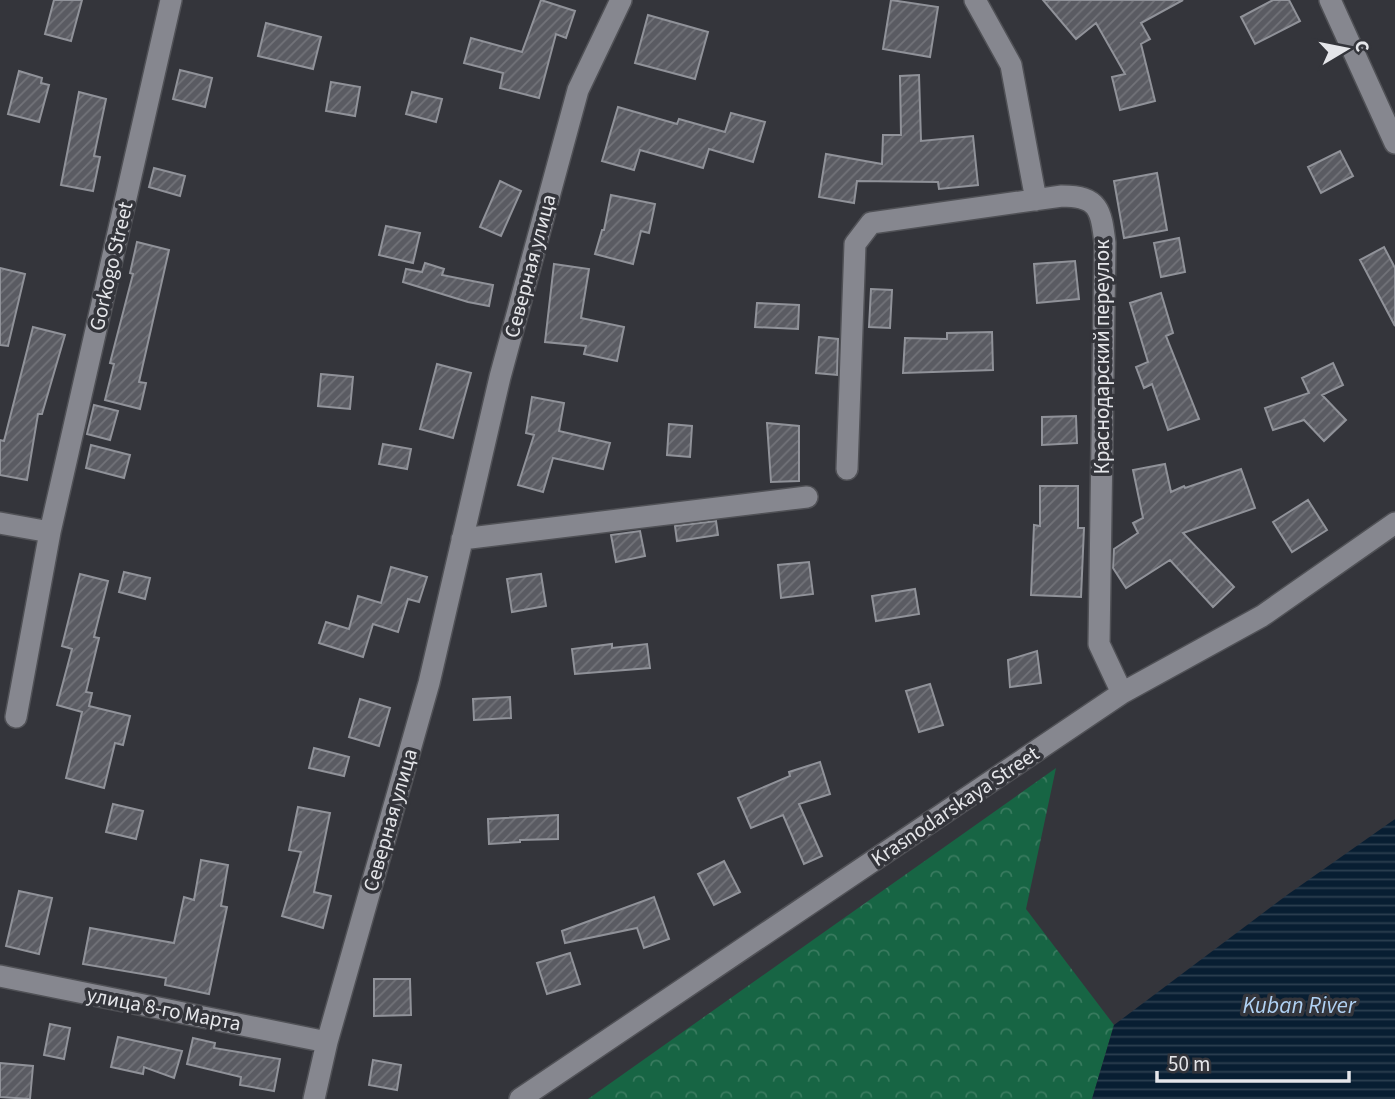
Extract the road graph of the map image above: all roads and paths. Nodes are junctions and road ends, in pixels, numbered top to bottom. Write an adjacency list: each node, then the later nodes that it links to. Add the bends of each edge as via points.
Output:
1 (171, 0): 11 (street, Gorkogo Street)
2 (621, 0): 12 (street, Северная улица, via 578,90 500,377)
3 (975, 0): 6 (street, via 1011,65)
4 (1330, 0): 5 (street)
5 (1395, 143)
6 (1036, 200): 7 (street, Краснодарский переулок, via 872,223 855,243); 13 (street, Краснодарский переулок, via 1081,196 1094,202 1102,218 1099,644)
7 (848, 469)
8 (807, 497): 12 (street)
9 (0, 523): 11 (street)
10 (1395, 523): 13 (street, Krasnodarskaya Street, via 1262,616)
11 (50, 532): 14 (street, Gorkogo Street)
12 (462, 539): 16 (street, Северная улица, via 429,683)
13 (1122, 693): 18 (street, Krasnodarskaya Street)
14 (16, 717)
15 (0, 976): 16 (street, улица 8-го Марта)
16 (327, 1042): 17 (street, Северная улица)
17 (314, 1099)
18 (520, 1099)

